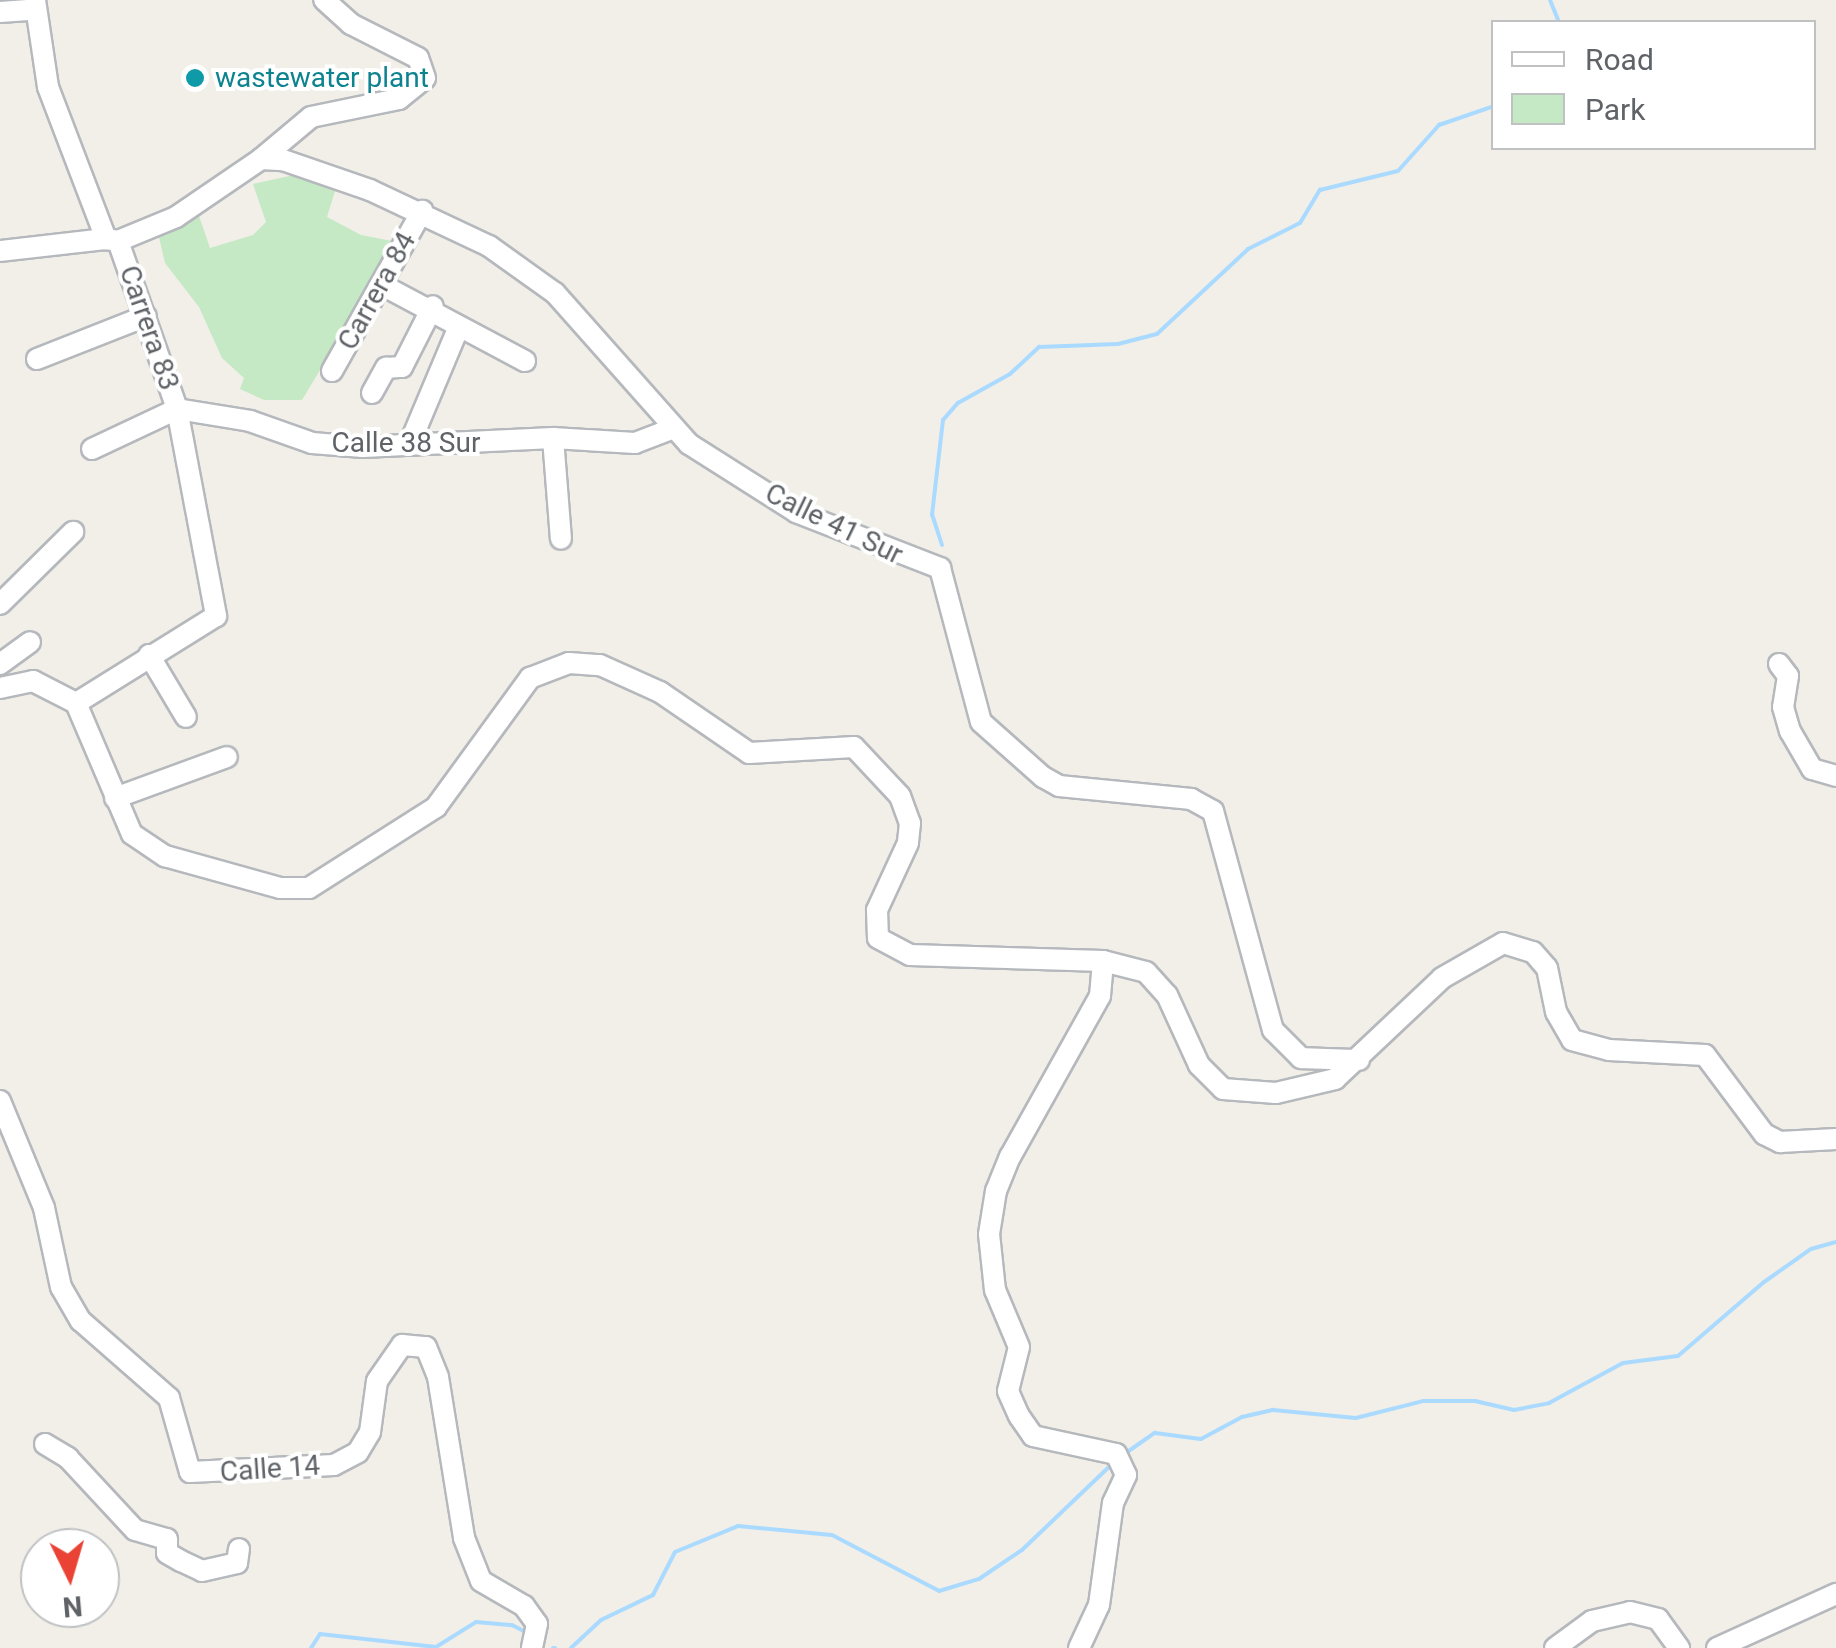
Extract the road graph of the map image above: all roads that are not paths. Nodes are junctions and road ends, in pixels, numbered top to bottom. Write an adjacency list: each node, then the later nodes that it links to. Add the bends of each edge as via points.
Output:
1 (324, 0): 4 (street, via 351,24 418,58 422,84 384,104 311,117)
2 (33, 5): 3 (street); 6 (street, Carrera 83, via 48,87)
3 (0, 12)
4 (261, 159): 5 (street, Calle 41 Sur, via 318,170); 6 (street, via 176,217)
5 (422, 211): 8 (street, Carrera 84); 17 (street, Calle 41 Sur, via 489,246 555,294)
6 (112, 240): 7 (street); 10 (street, Carrera 83)
7 (0, 251)
8 (382, 285): 9 (street); 14 (street, Carrera 84)
9 (433, 306): 11 (street); 15 (street, via 402,367 386,368)
10 (146, 316): 12 (street); 16 (street, Carrera 83)
11 (458, 329): 13 (street); 19 (street)
12 (37, 359)
13 (526, 361)
14 (332, 371)
15 (372, 393)
16 (177, 408): 19 (street, Calle 38 Sur, via 202,409 312,443); 20 (street); 25 (street, Carrera 83, via 216,616)
17 (671, 429): 18 (street, Calle 38 Sur, via 635,444); 35 (street, Calle 41 Sur, via 796,512 940,568 981,722 1042,778 1059,786 1192,799 1212,811 1274,1030 1301,1058)
18 (553, 438): 19 (street, Calle 38 Sur); 22 (street)
19 (410, 443)
20 (92, 449)
21 (73, 532): 23 (street)
22 (561, 539)
23 (0, 604)
24 (30, 642): 26 (street)
25 (149, 655): 29 (street); 30 (street)
26 (0, 664)
27 (1780, 664): 32 (street, via 1788,676 1783,708 1790,731 1812,769)
28 (0, 688): 29 (street, via 32,681)
29 (76, 703): 33 (street)
30 (186, 716)
31 (227, 756): 33 (street)
32 (1836, 776)
33 (115, 798): 34 (street, via 132,834 186,864 280,888 320,884 436,807 530,678 582,662 619,670 660,692 749,753 770,757 837,744 866,756 905,804 910,823 908,843 878,910 875,933 885,944 936,958)
34 (1103, 961): 35 (street, via 1146,972 1167,996 1199,1065 1223,1089 1254,1095 1296,1090 1335,1079); 42 (street, via 1100,996 1010,1158 989,1234 995,1290 1019,1347 1011,1402 1033,1436 1108,1450 1126,1475 1113,1503 1099,1605)
35 (1359, 1060): 37 (street, via 1442,978 1503,943 1533,952 1547,968 1556,1012 1572,1040 1609,1050 1705,1054 1764,1134 1796,1143)
36 (0, 1100): 41 (street, Calle 14, via 44,1208 60,1287 81,1320 169,1398 190,1472 334,1465 358,1452 370,1432 377,1382 402,1345 426,1347 438,1377 464,1538 480,1581 524,1606 537,1624)
37 (1836, 1139)
38 (45, 1444): 39 (street, via 68,1458 135,1530 167,1539 167,1553 181,1561 202,1572 237,1564)
39 (240, 1549)
40 (1836, 1594): 45 (street)
41 (532, 1648)
42 (1079, 1648)
43 (1555, 1648): 44 (street, via 1592,1621 1630,1612 1658,1619)
44 (1679, 1648)
45 (1716, 1648)

